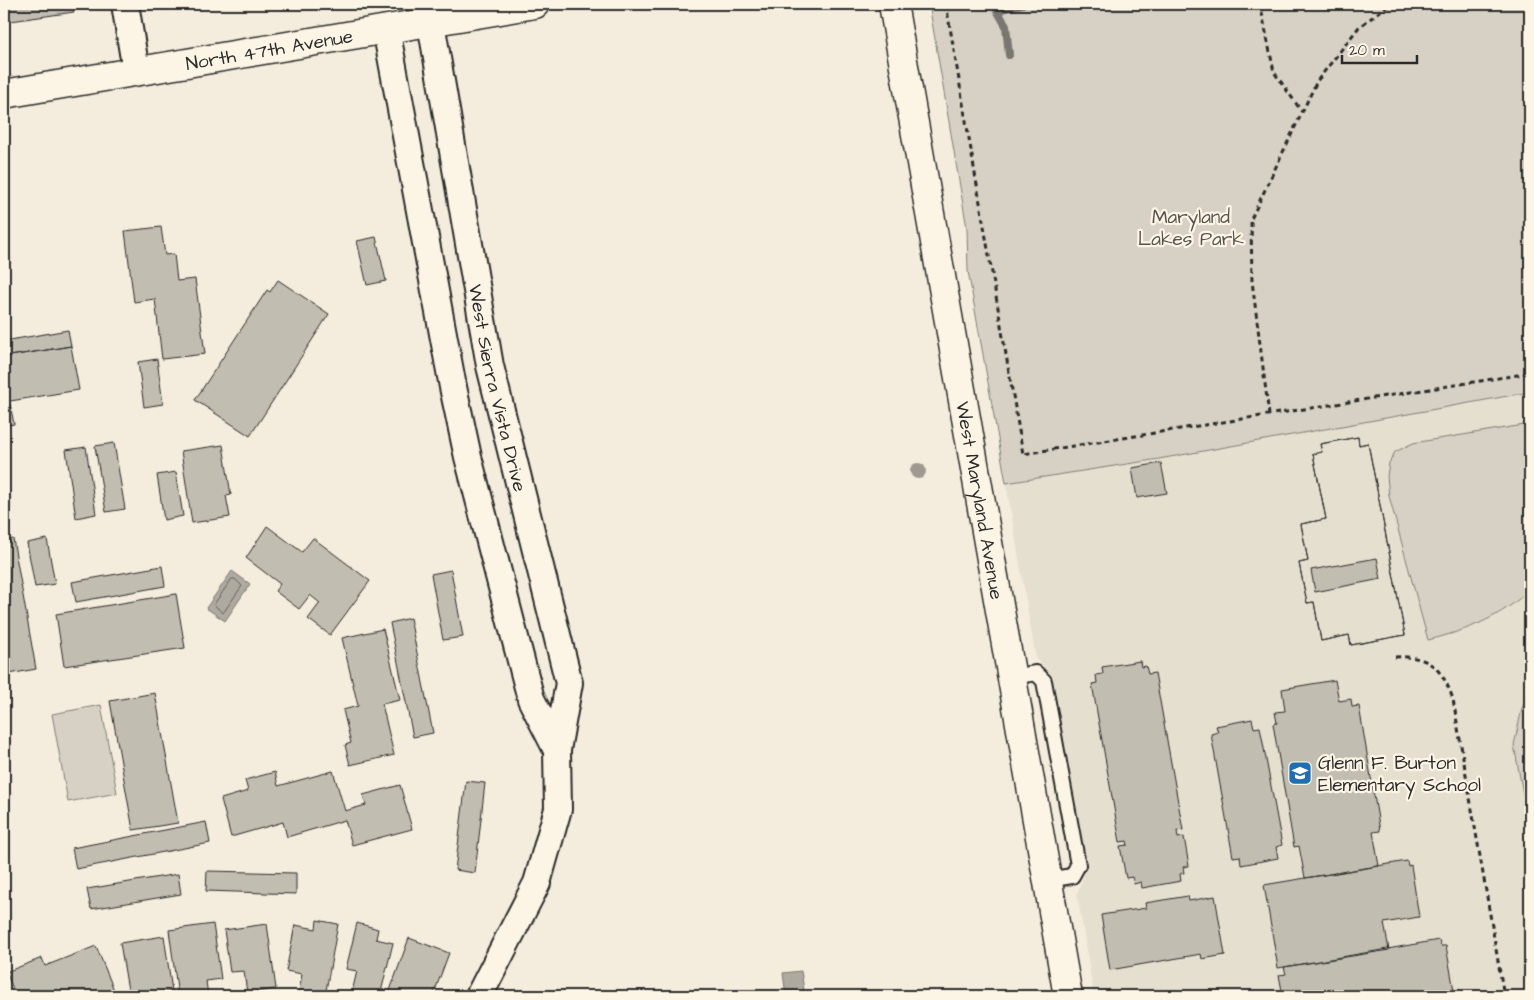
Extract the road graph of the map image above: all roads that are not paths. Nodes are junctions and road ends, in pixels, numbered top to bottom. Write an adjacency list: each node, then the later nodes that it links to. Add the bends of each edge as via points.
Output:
1 (125, 4): 6 (street)
2 (535, 4): 4 (street, North 47th Avenue)
3 (894, 4): 10 (street, West Maryland Avenue)
4 (431, 23): 5 (street, North 47th Avenue); 8 (street, West Sierra Vista Drive, via 490,366 569,683)
5 (386, 30): 6 (street, North 47th Avenue); 8 (street, West Sierra Vista Drive, via 470,466 531,699)
6 (136, 71): 7 (street, North 47th Avenue)
7 (4, 94)
8 (557, 750): 9 (street, West Sierra Vista Drive, via 558,809 537,883)
9 (479, 996)
10 (1068, 996)

